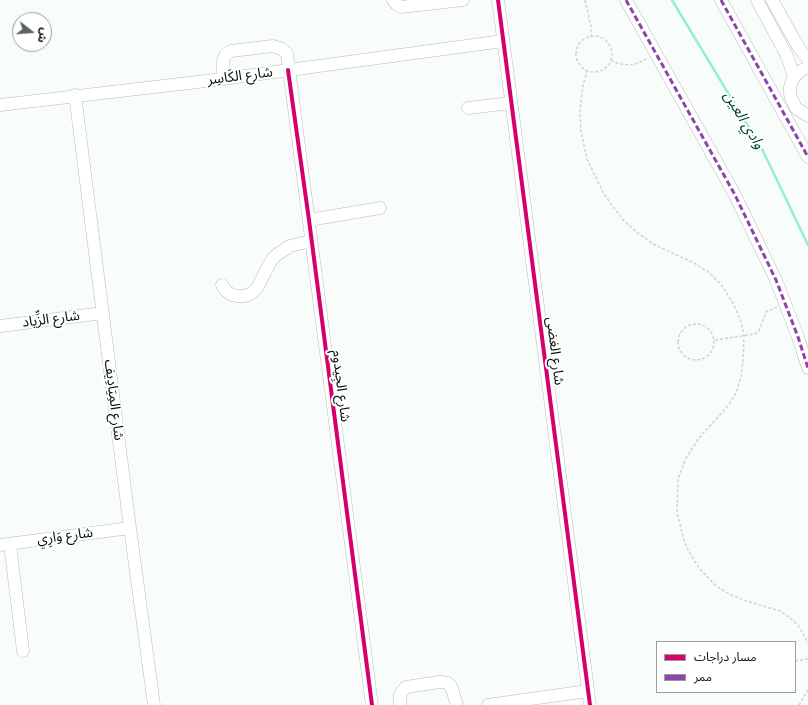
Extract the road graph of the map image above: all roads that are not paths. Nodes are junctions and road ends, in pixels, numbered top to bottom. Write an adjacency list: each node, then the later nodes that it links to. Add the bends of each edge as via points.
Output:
1 (393, 0): 8 (street, via 401,7)
2 (463, 0): 8 (street)
3 (498, 0): 9 (street, شارع الغضى)
4 (626, 0): 27 (street, via 735,195 776,280)
5 (721, 0): 20 (street)
6 (757, 0): 13 (street, via 787,56)
7 (772, 0): 10 (street)
8 (443, 1)
9 (503, 40): 12 (street, شارع الكَاسِر); 16 (street, شارع الغضى)
10 (808, 59)
11 (808, 67): 13 (street)
12 (288, 70): 14 (street, شارع الكَاسِر); 14 (street, شارع الجِيدوم, via 287,54 279,47 234,50 226,54 223,60); 22 (street, شارع الجِيدوم)
13 (794, 77): 19 (street, via 790,87 791,98 796,108)
14 (223, 79): 15 (street, شارع الكَاسِر)
15 (75, 95): 17 (street, شارع الكَاسِر); 25 (street, شارع المِيَادِيف)
16 (511, 103): 18 (street); 31 (street, شارع الغضى)
17 (0, 104)
18 (468, 108)
19 (808, 116)
20 (808, 157)
21 (380, 208): 22 (street)
22 (309, 220): 23 (street, شارع الجِيدوم)
23 (312, 241): 24 (street, via 290,246 279,253 252,293 245,296 232,295); 33 (street, شارع الجِيدوم)
24 (222, 285)
25 (103, 313): 26 (street, شارع الزِّياد); 28 (street, شارع المِيَادِيف)
26 (0, 326)
27 (808, 368)
28 (130, 528): 29 (street, شارع وَارِي); 32 (street, شارع المِيَادِيف)
29 (5, 544): 30 (street)
30 (23, 651)
31 (588, 691): 36 (street); 37 (street, شارع الغضى)
32 (154, 705)
33 (372, 705)
34 (400, 705): 35 (street, via 400,694 406,687 444,682 451,686)
35 (457, 705)
36 (488, 705)
37 (590, 705)

